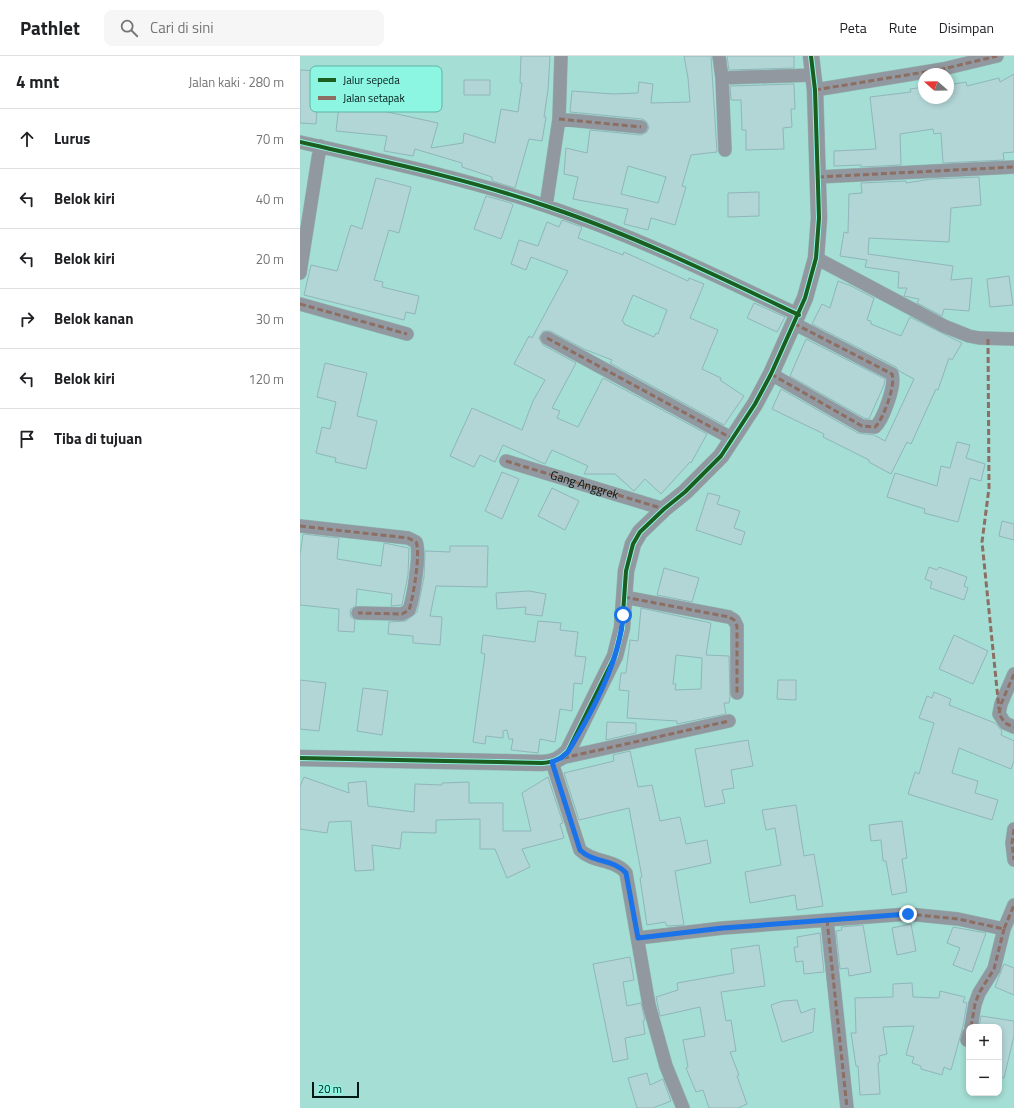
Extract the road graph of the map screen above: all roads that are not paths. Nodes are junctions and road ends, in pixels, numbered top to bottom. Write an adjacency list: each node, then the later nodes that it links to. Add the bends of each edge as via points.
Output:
1 (561, 56): 7 (street)
2 (719, 56): 5 (street)
3 (811, 56): 6 (street)
4 (997, 56): 6 (street, via 943,69)
5 (722, 78): 6 (street); 11 (street)
6 (814, 82): 13 (street)
7 (559, 119): 8 (street); 14 (street)
8 (641, 127)
9 (300, 142): 10 (street)
10 (320, 146): 14 (street, via 422,170); 16 (street)
11 (725, 150)
12 (1014, 166): 13 (street)
13 (818, 177): 15 (street, via 819,218)
14 (546, 206): 18 (street, via 652,246)
15 (816, 258): 18 (street); 21 (street, via 944,326 979,338)
16 (300, 273)
17 (300, 304): 19 (street)
18 (797, 319): 22 (street); 22 (street, via 892,374 894,385 881,419 874,427 862,426)
19 (407, 334)
20 (547, 338): 23 (street)
21 (1014, 339)
22 (771, 374): 23 (street)
23 (733, 439): 25 (street, via 721,456)
24 (506, 461): 25 (street, Gang Anggrek)
25 (664, 509): 27 (street, via 640,532 633,544 626,571)
26 (300, 526): 28 (street, via 408,538 416,542 417,568 409,610 402,614)
27 (624, 597): 30 (street, via 734,620 737,626); 34 (street, via 622,628 616,656 576,739 568,752)
28 (358, 613)
29 (1014, 674): 32 (street, via 999,714 1005,723)
30 (737, 693)
31 (729, 721): 34 (street)
32 (1014, 727)
33 (300, 758): 34 (street)
34 (557, 760): 40 (street, via 580,850 592,859 616,865 626,873)
35 (1014, 829): 36 (street)
36 (1014, 860)
37 (1014, 905): 39 (street)
38 (827, 920): 39 (street, via 908,914 958,919); 40 (street); 43 (street)
39 (1004, 929): 41 (street, via 994,969 979,993)
40 (638, 938): 42 (street, via 657,1039)
41 (972, 1024)
42 (683, 1108)
43 (847, 1108)

